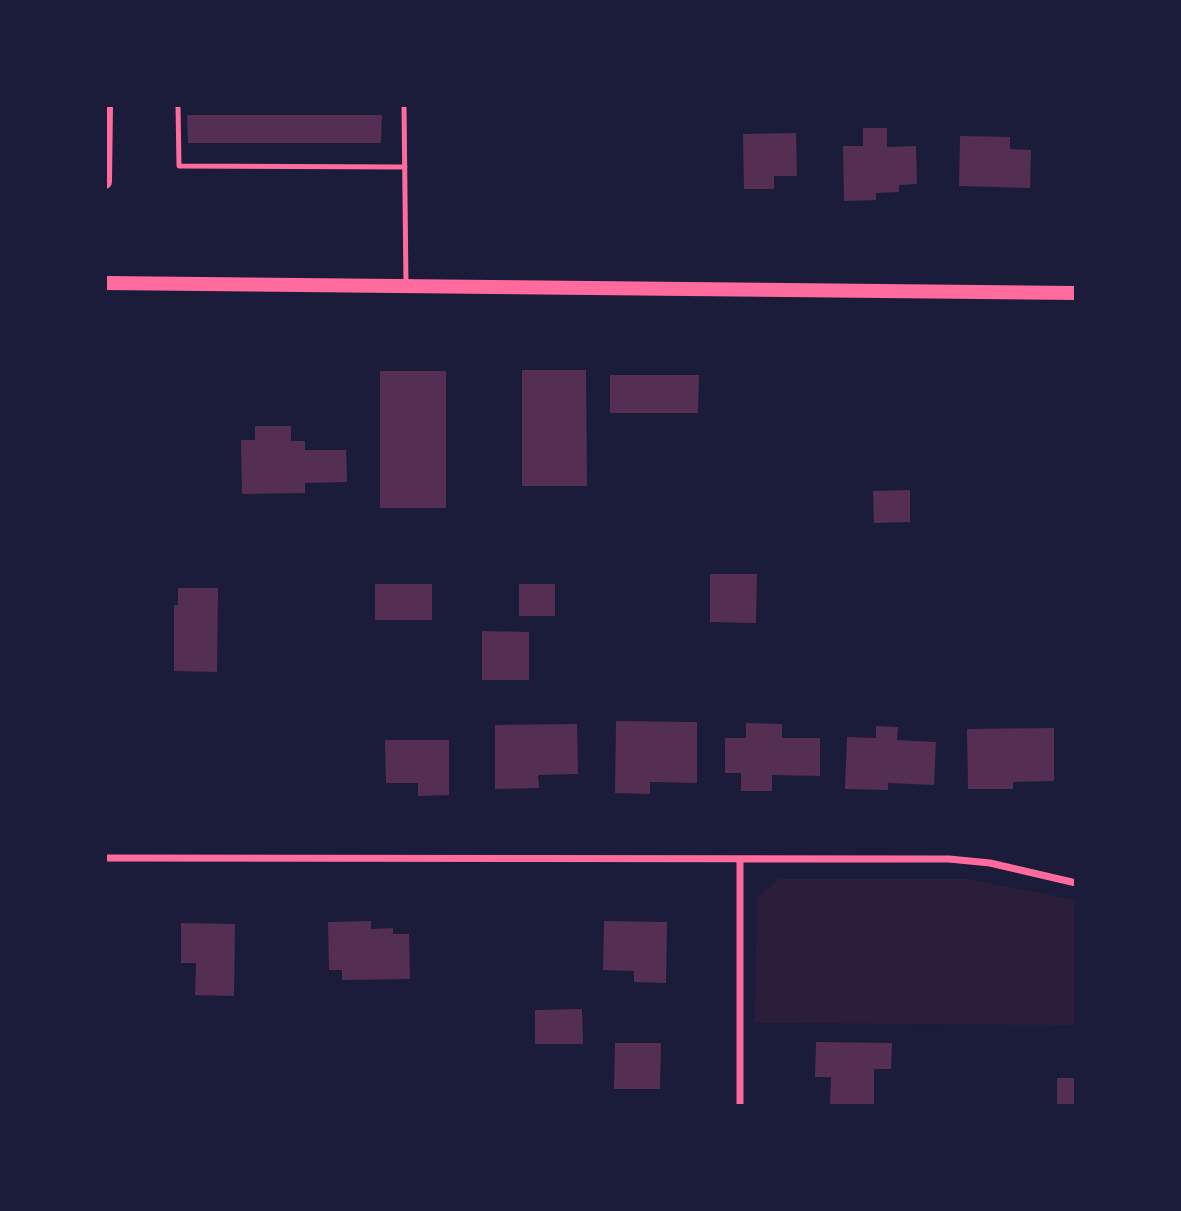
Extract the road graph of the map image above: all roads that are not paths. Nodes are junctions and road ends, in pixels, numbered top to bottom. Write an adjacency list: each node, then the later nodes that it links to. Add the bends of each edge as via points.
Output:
1 (106, 105): 5 (main road)
2 (178, 105): 4 (lane, via 179,166)
3 (404, 105): 4 (lane)
4 (405, 167): 7 (lane)
5 (105, 182)
6 (105, 283): 7 (main road)
7 (406, 286): 8 (main road)
8 (1076, 293)
9 (105, 858): 10 (street)
10 (740, 859): 11 (street, via 969,860); 12 (street)
11 (1076, 883)
12 (740, 1106)

